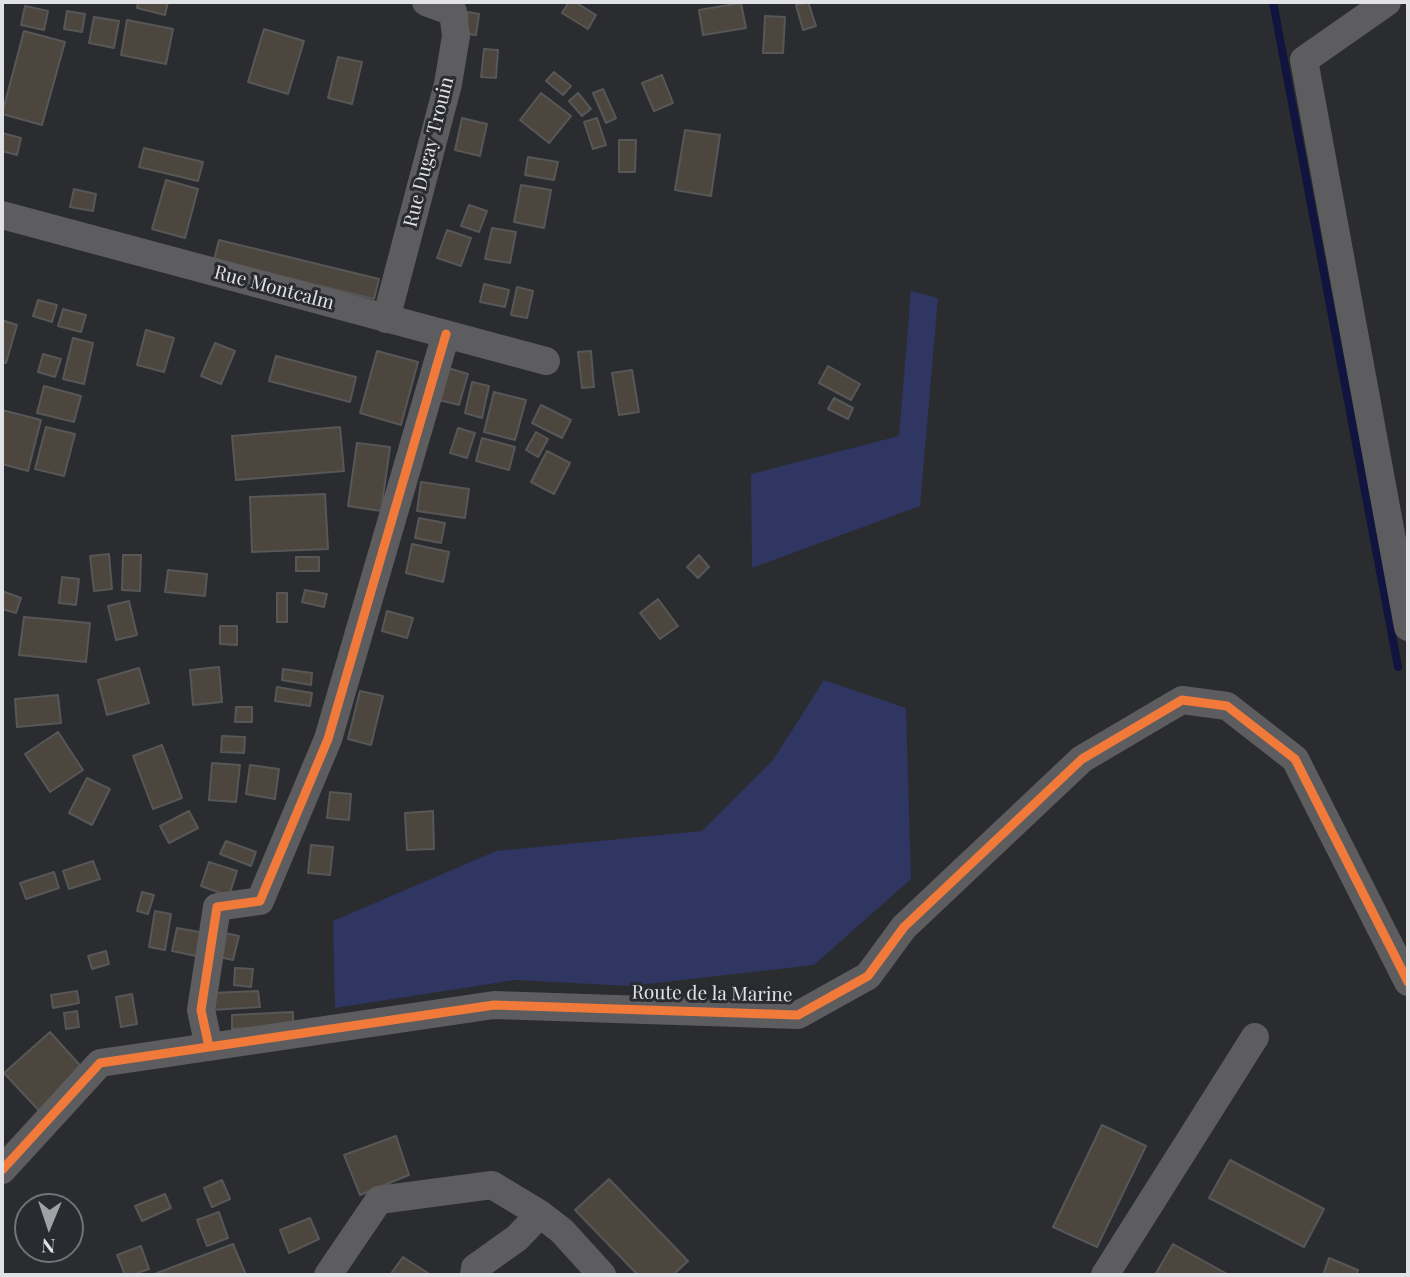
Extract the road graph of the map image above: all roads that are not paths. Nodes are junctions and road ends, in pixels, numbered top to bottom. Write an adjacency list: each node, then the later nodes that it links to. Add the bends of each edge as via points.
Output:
1 (426, 2): 4 (street, Rue Dugay Trouin, via 453,12 456,36 448,84)
2 (1387, 2): 7 (street, via 1304,60)
3 (2, 215): 4 (street, Rue Montcalm)
4 (386, 319): 5 (street, Rue Montcalm)
5 (446, 334): 6 (street, Rue Montcalm); 10 (street, via 328,739 260,901 217,907 201,1010)
6 (546, 360)
7 (1408, 627)
8 (1408, 982): 10 (street, Route de la Marine, via 1295,759 1227,706 1182,700 1082,759 904,927 869,976 798,1015 494,1005)
9 (1255, 1037): 16 (street)
10 (209, 1047): 11 (street, Route de la Marine, via 100,1063)
11 (2, 1170)
12 (540, 1214): 13 (street, via 492,1185 379,1200); 14 (street, via 517,1238 475,1268); 15 (street)
13 (328, 1275)
14 (474, 1275)
15 (602, 1275)
16 (1105, 1275)

